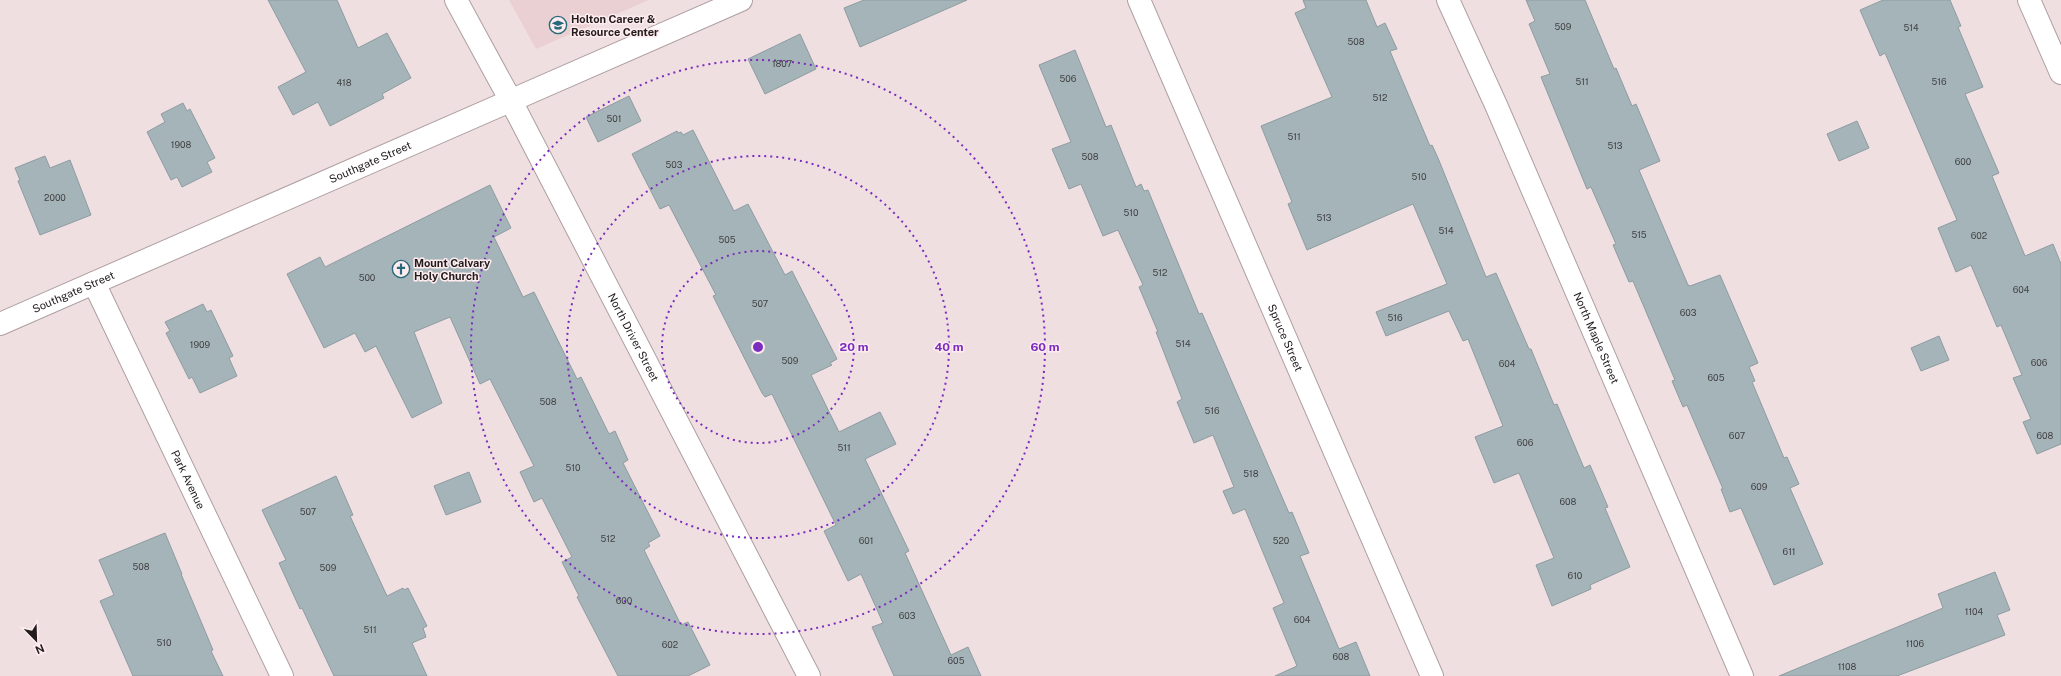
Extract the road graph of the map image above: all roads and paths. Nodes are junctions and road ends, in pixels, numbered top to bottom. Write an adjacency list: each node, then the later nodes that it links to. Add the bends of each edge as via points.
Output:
1 (456, 0): 7 (street, North Driver Street)
2 (741, 0): 7 (street, Southgate Street)
3 (1139, 0): 12 (street, Spruce Street)
4 (1448, 0): 13 (street, North Maple Street)
5 (2029, 0): 6 (street)
6 (2061, 73)
7 (511, 101): 8 (street, Southgate Street); 11 (street, North Driver Street)
8 (94, 283): 9 (street, Southgate Street); 10 (street, Park Avenue)
9 (0, 324)
10 (282, 676)
11 (810, 676)
12 (1432, 676)
13 (1742, 676)

